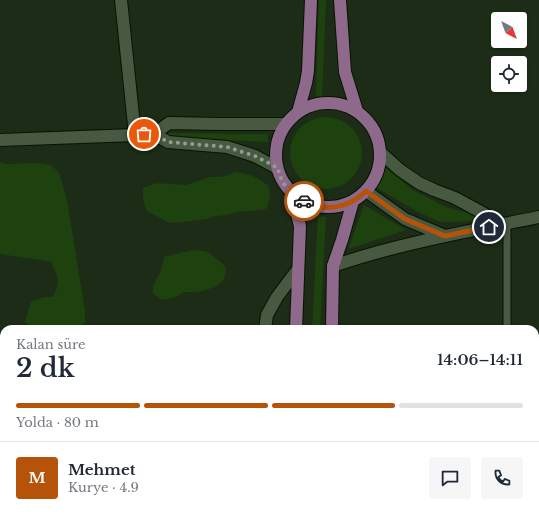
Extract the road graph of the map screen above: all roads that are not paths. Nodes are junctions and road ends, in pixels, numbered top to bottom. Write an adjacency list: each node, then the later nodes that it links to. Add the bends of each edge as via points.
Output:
1 (121, 0): 8 (street)
2 (311, 0): 5 (main road, via 308,71)
3 (340, 0): 4 (main road, via 345,72)
4 (357, 111): 5 (main road, via 331,102 314,104); 10 (main road, via 373,128)
5 (298, 112): 6 (main road)
6 (285, 124): 7 (street, via 169,123); 11 (main road, via 278,140 275,157)
7 (154, 134): 8 (street); 11 (street, via 168,142 227,147 255,156)
8 (135, 135): 9 (street)
9 (0, 140)
10 (381, 153): 12 (main road, via 375,178); 16 (street, via 419,183)
11 (278, 168): 13 (main road, via 284,185)
12 (366, 191): 14 (main road); 17 (street, via 405,219)
13 (292, 194): 14 (main road, via 317,207 334,207); 19 (main road, via 300,226)
14 (353, 202): 18 (main road)
15 (539, 217): 16 (street)
16 (505, 224): 17 (street); 23 (lane)
17 (445, 236): 18 (street)
18 (333, 266): 22 (main road)
19 (298, 270): 20 (street, via 277,297 267,315); 21 (main road)
20 (266, 325)
21 (296, 325)
22 (332, 325)
23 (507, 325)

